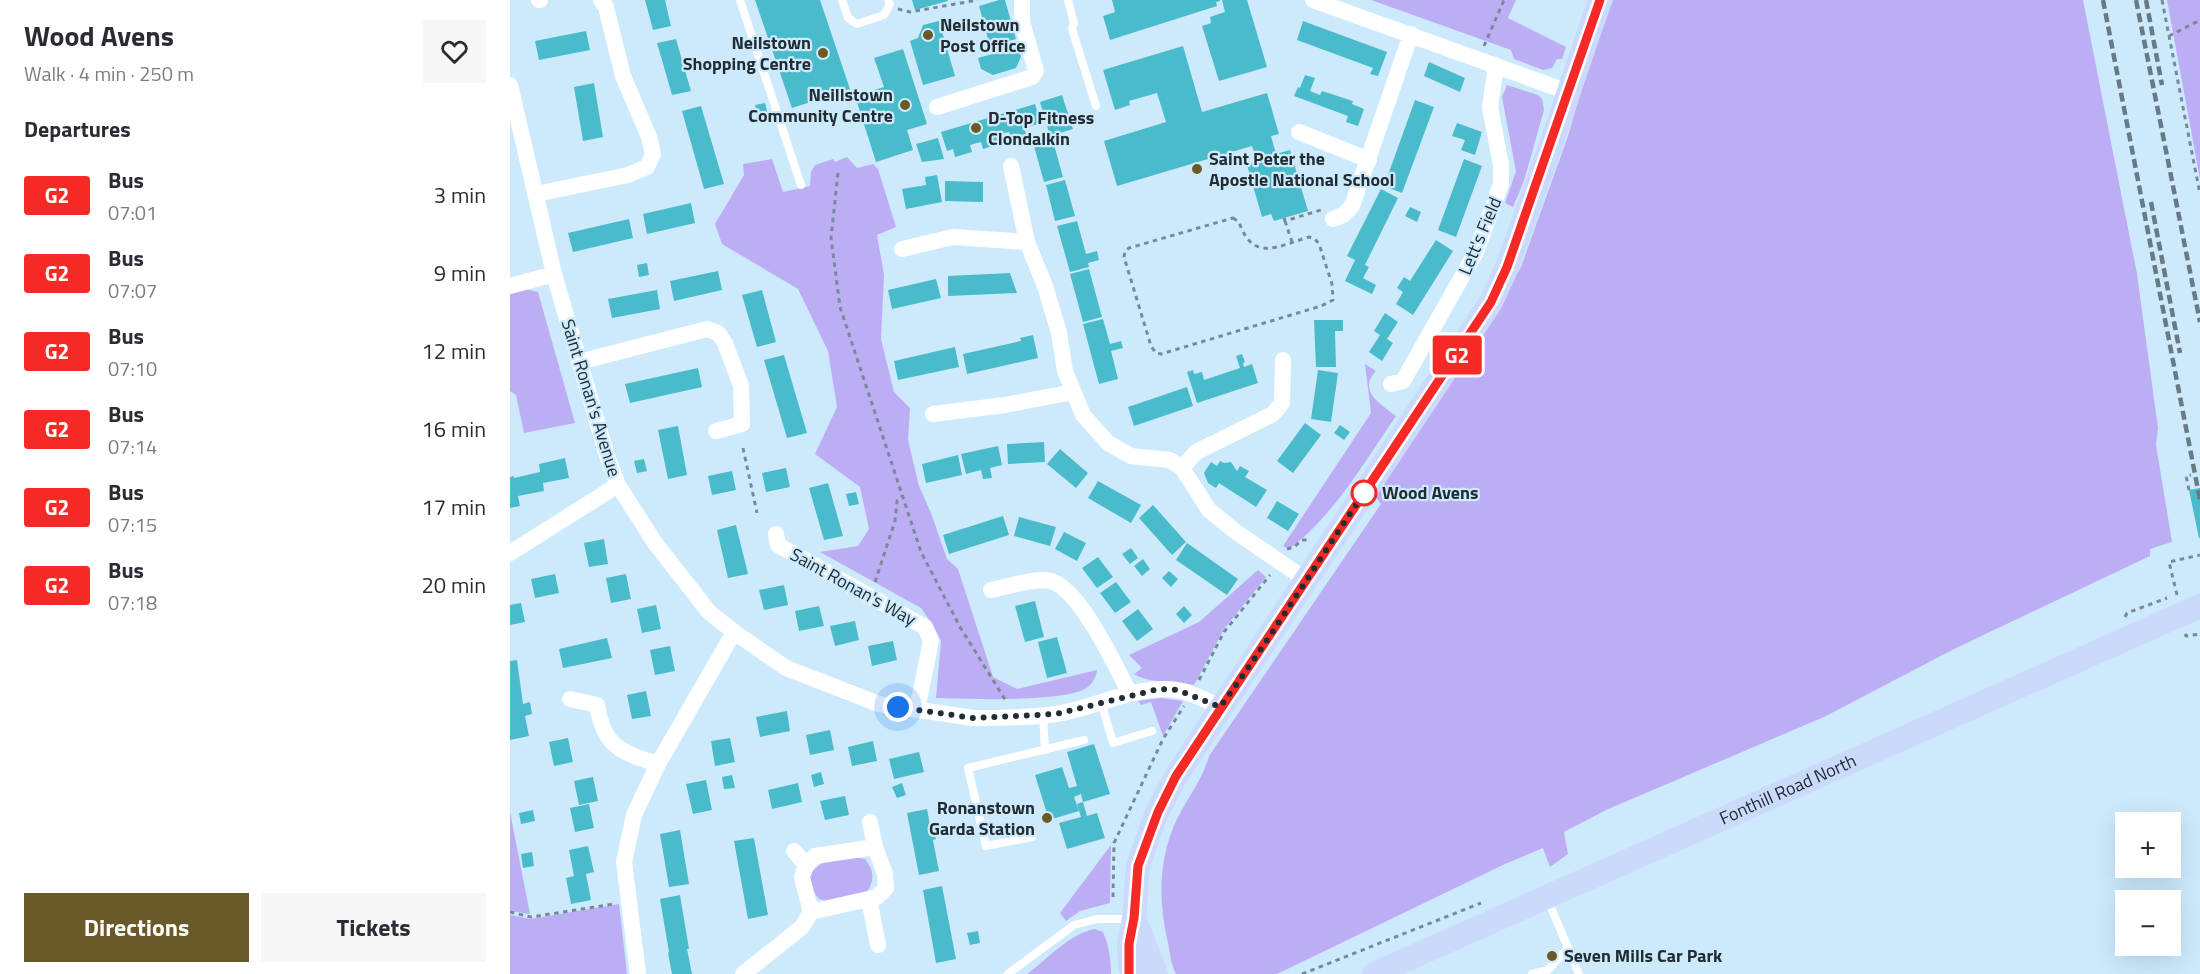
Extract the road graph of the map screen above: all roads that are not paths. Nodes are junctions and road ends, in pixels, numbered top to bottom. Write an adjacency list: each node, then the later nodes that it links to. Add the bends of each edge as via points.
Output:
1 (601, 0): 20 (street, via 623,76 654,154 647,167 628,175)
2 (740, 0): 19 (lane)
3 (842, 0): 8 (lane, via 848,18 857,24 884,15)
4 (1022, 0): 14 (street, via 1022,22 1036,71 1032,77)
5 (1068, 0): 13 (lane, via 1072,29)
6 (1313, 0): 9 (street)
7 (1600, 0): 12 (street)
8 (888, 4)
9 (1411, 34): 10 (street); 17 (street)
10 (1495, 65): 12 (street); 28 (street, Lett's Field, via 1490,107 1501,184 1465,275 1403,381)
11 (510, 85): 15 (street, Saint Ronan's Avenue)
12 (1568, 92): 36 (street, via 1491,302)
13 (1096, 106)
14 (937, 107)
15 (513, 114): 20 (street, Saint Ronan's Avenue)
16 (1299, 132): 17 (street)
17 (1369, 160): 21 (street, via 1352,206 1343,215)
18 (1011, 166): 22 (street)
19 (801, 185)
20 (536, 194): 24 (street, Saint Ronan's Avenue)
21 (1327, 214)
22 (1027, 242): 23 (street, via 953,237); 29 (street, via 1045,286)
23 (902, 249)
24 (554, 274): 25 (street); 27 (street, Saint Ronan's Avenue)
25 (510, 286)
26 (1283, 360): 32 (street, via 1282,403 1273,414 1196,452)
27 (579, 362): 31 (street, via 707,329 718,333 741,386 742,424); 33 (street, Saint Ronan's Avenue)
28 (1391, 384)
29 (1073, 392): 30 (street); 32 (street, via 1083,415 1107,442 1131,456 1170,460)
30 (933, 414)
31 (716, 431)
32 (1182, 468): 36 (street, via 1209,510)
33 (618, 485): 35 (street); 39 (street, Saint Ronan's Avenue, via 682,578 709,612)
34 (776, 534): 44 (street, Saint Ronan's Way, via 778,545 925,627 931,641)
35 (510, 553)
36 (1305, 579): 43 (street)
37 (991, 590): 40 (street, via 1051,581 1068,592 1089,619)
38 (2182, 603): 55 (street, Fonthill Road North)
39 (734, 632): 44 (street, Saint Ronan's Avenue, via 786,668 879,704); 49 (street)
40 (1130, 694): 42 (street, Saint Ronan's Avenue); 43 (street, Saint Ronan's Avenue, via 1178,690)
41 (570, 699): 49 (street, via 597,705 600,725 614,746)
42 (1101, 702): 45 (street, Saint Ronan's Avenue); 46 (lane, via 1113,743)
43 (1220, 707): 58 (street, via 1158,812 1138,866)
44 (917, 710): 45 (street, Saint Ronan's Avenue, via 973,718)
45 (1043, 715): 48 (lane)
46 (1152, 731)
47 (1084, 741): 48 (lane)
48 (1045, 750): 51 (lane, via 969,768 986,846)
49 (658, 764): 62 (street, via 634,814 624,862)
50 (870, 822): 52 (street)
51 (1032, 837)
52 (874, 847): 54 (street, via 815,856); 56 (street, via 886,888)
53 (794, 851): 54 (street)
54 (806, 866): 57 (street, via 802,877)
55 (1547, 898): 60 (lane); 66 (street, Fonthill Road North)
56 (869, 899): 57 (street); 59 (street)
57 (812, 912): 63 (street, via 802,927)
58 (1134, 918): 61 (street, via 1129,944); 64 (lane, via 1098,919 1074,925); 65 (street)
59 (878, 945)
60 (1567, 949): 67 (lane, via 1548,970); 68 (lane)
61 (1130, 971)
62 (638, 974)
63 (743, 974)
64 (1008, 974)
65 (1156, 974)
66 (1374, 974)
67 (1532, 974)
68 (1579, 974)

